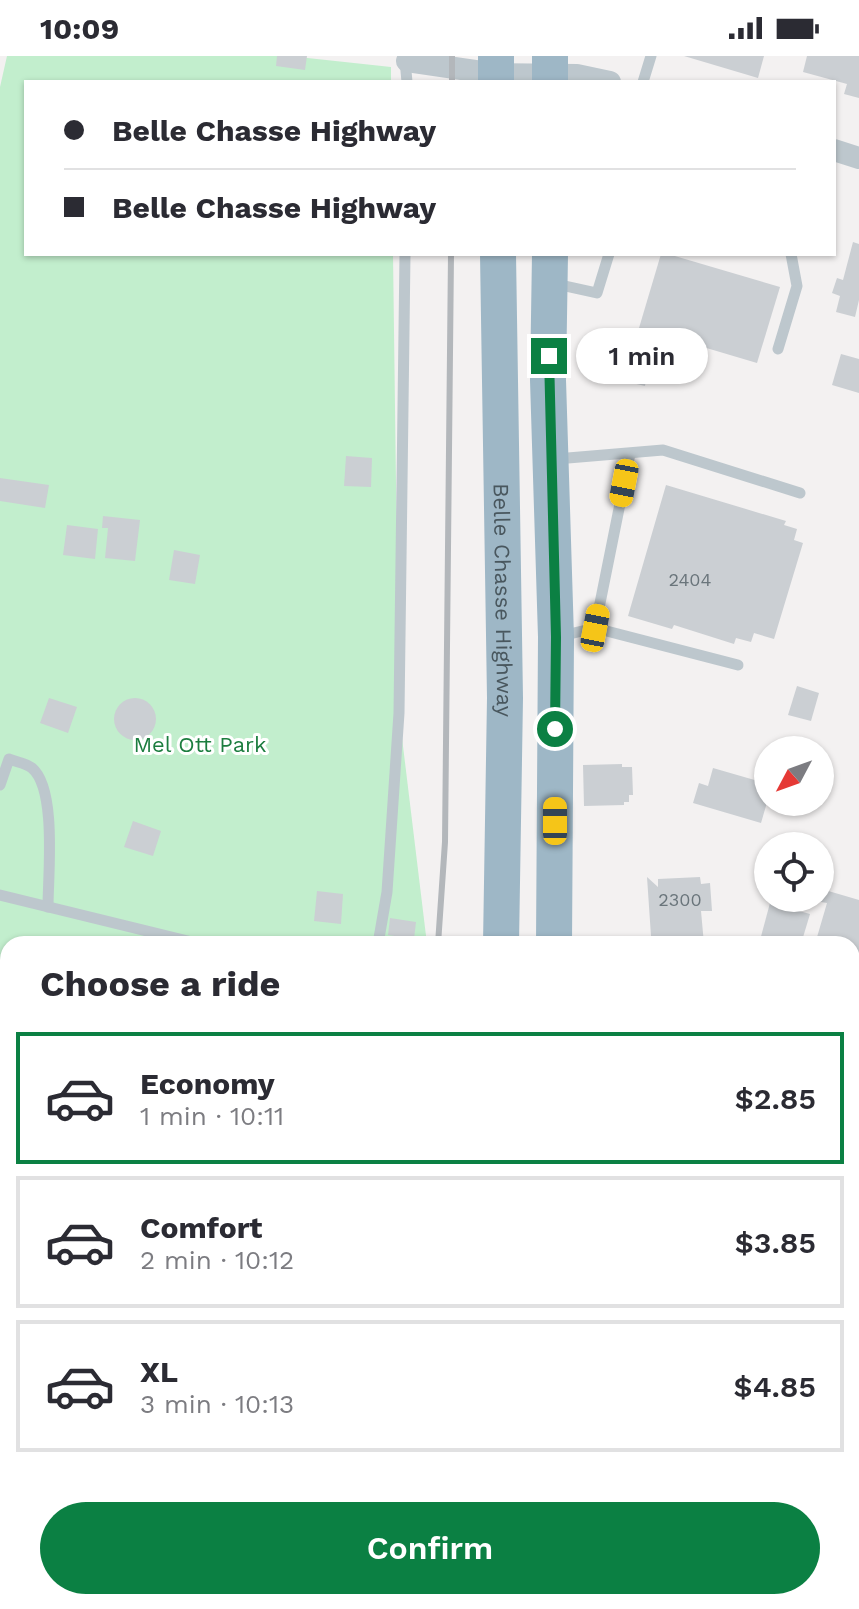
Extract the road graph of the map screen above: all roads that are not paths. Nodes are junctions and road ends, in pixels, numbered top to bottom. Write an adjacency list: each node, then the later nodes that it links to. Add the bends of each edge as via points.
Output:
1 (651, 56): 6 (lane)
2 (405, 66): 3 (street)
3 (496, 71): 4 (street)
4 (550, 71): 5 (street)
5 (601, 80)
6 (644, 80)
7 (836, 151): 8 (street)
8 (859, 158)
9 (405, 256): 25 (lane, via 399,713)
10 (498, 256): 26 (highway, Belle Chasse Highway, via 505,698)
11 (608, 256): 13 (lane, via 597,293)
12 (791, 256): 14 (lane, via 797,286)
13 (550, 268): 16 (highway)
14 (778, 349)
15 (630, 454): 16 (lane); 17 (lane, via 663,450); 18 (lane)
16 (552, 459): 19 (highway)
17 (800, 493)
18 (595, 628): 19 (lane); 20 (lane)
19 (556, 637): 27 (highway)
20 (738, 665)
21 (0, 785): 23 (lane, via 9,759 30,766 42,781)
22 (0, 895): 23 (lane)
23 (48, 907): 24 (lane)
24 (167, 936)
25 (379, 936)
26 (501, 936)
27 (554, 936)

